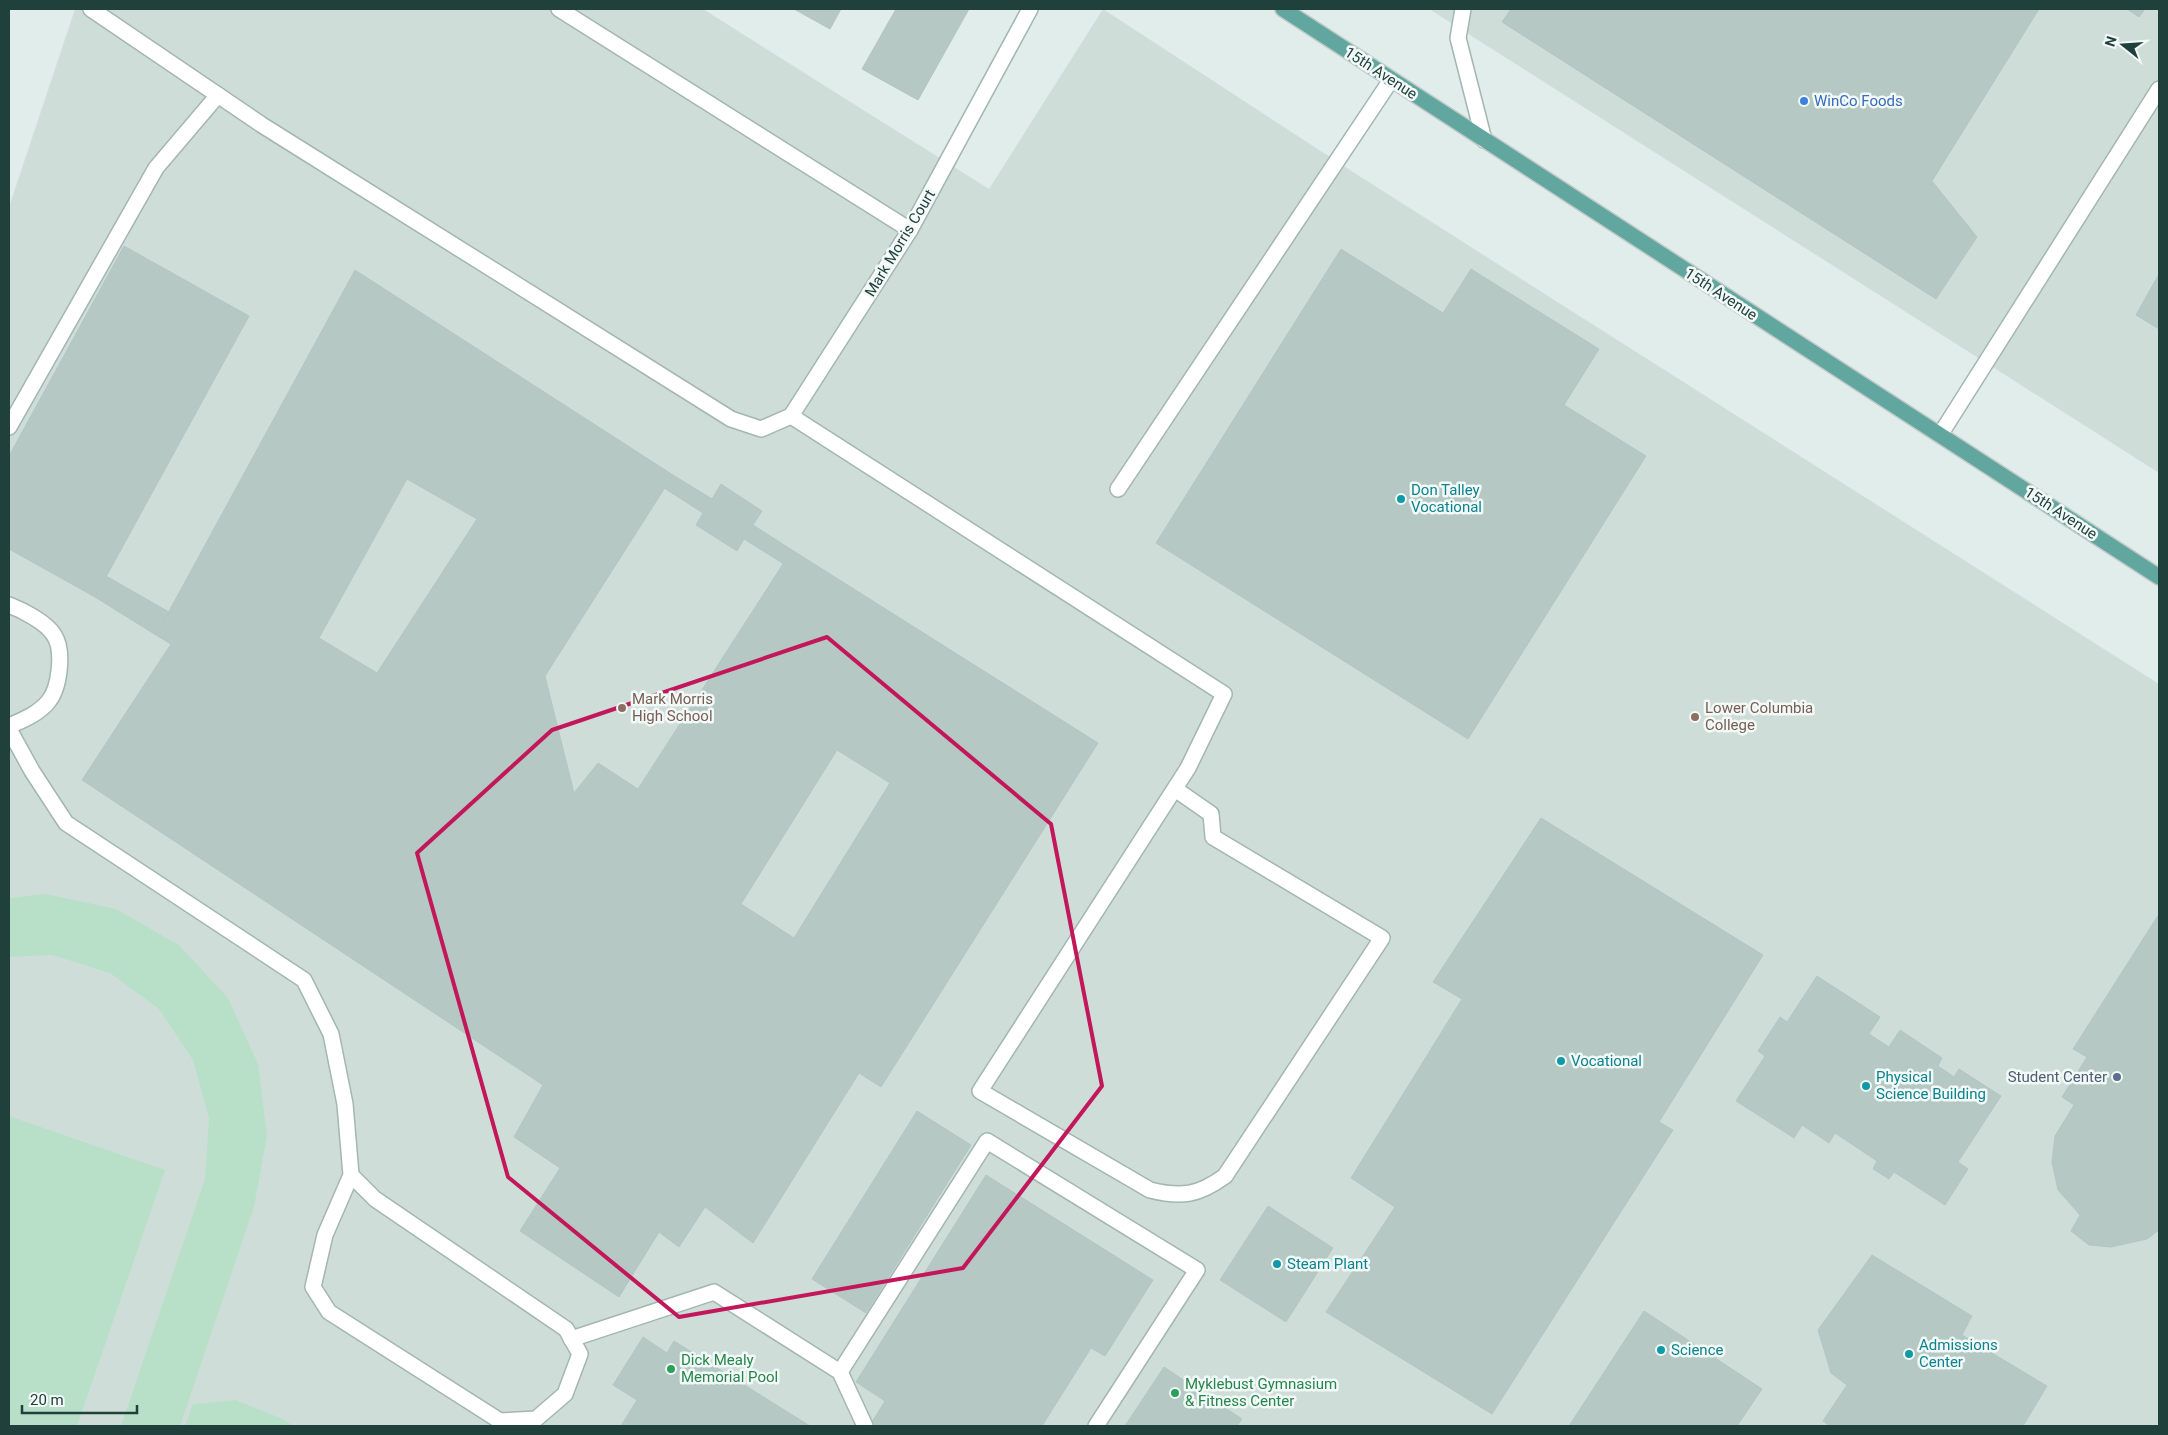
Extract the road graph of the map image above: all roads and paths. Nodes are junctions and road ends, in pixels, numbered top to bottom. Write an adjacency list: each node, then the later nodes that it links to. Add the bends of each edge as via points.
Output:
1 (91, 9): 8 (lane)
2 (558, 9): 10 (lane)
3 (1030, 9): 10 (lane, Mark Morris Court)
4 (1283, 9): 6 (main road, 15th Avenue)
5 (1462, 9): 9 (lane, via 1458,38)
6 (1391, 80): 9 (main road, 15th Avenue); 14 (lane)
7 (2159, 89): 13 (lane)
8 (218, 95): 11 (lane, via 731,419 761,429); 12 (lane, via 156,168)
9 (1484, 140): 13 (main road, 15th Avenue)
10 (910, 230): 11 (lane, Mark Morris Court)
11 (791, 416): 18 (lane, via 1224,694)
12 (9, 427)
13 (1940, 435): 15 (main road, 15th Avenue)
14 (1118, 489)
15 (2159, 577)
16 (9, 605): 17 (lane, via 27,612 54,634 59,652 59,679 49,701 32,716)
17 (9, 728): 19 (lane, via 66,823 304,980 331,1034 346,1104)
18 (1175, 789): 18 (lane, via 980,1091 1150,1190 1170,1195 1190,1194 1209,1188 1225,1176 1382,938 1213,837 1211,814)
19 (351, 1175): 20 (lane, via 375,1200 566,1329); 20 (lane, via 325,1236 313,1287 329,1312 500,1420 536,1419 565,1394 580,1354)
20 (571, 1339): 21 (lane, via 714,1292)
21 (840, 1372): 22 (lane); 23 (lane, via 987,1141 1197,1270)
22 (865, 1426)
23 (1096, 1426)

